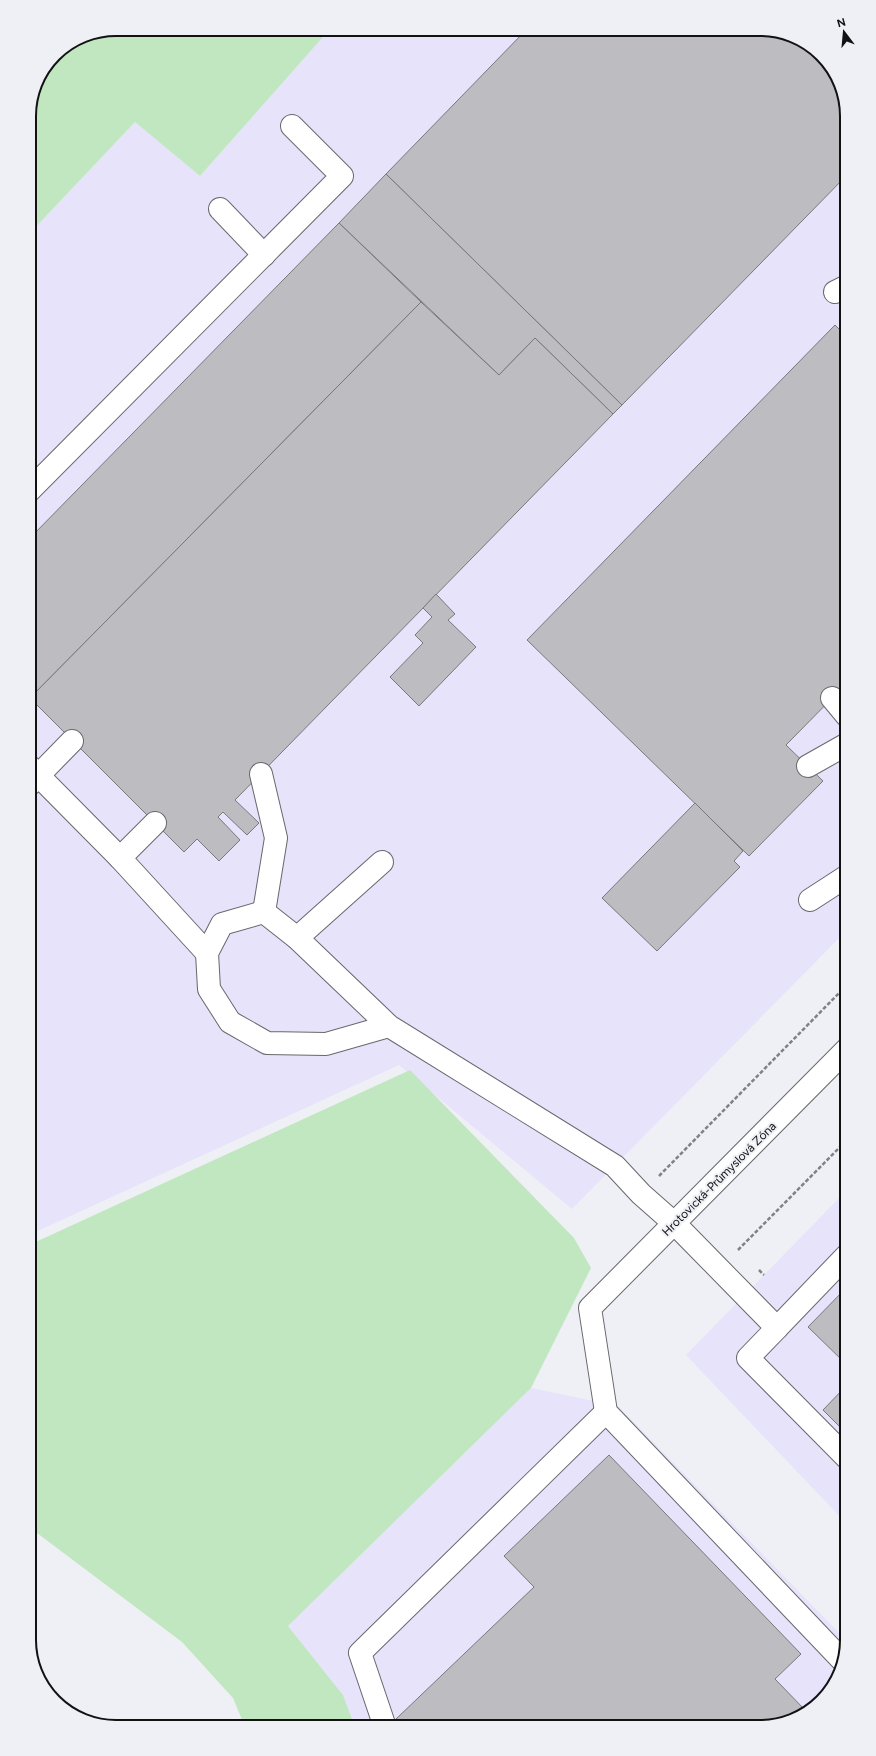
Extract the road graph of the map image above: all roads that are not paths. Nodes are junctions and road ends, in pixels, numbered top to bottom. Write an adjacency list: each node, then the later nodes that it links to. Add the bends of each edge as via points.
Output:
1 (292, 126): 3 (street, via 342,176)
2 (220, 209): 3 (street)
3 (264, 255): 4 (street)
4 (36, 484)
5 (832, 698): 6 (street)
6 (840, 708)
7 (72, 741): 10 (street)
8 (840, 748): 9 (street)
9 (808, 766)
10 (36, 772)
11 (261, 774): 18 (street, via 276,838)
12 (36, 780): 14 (street)
13 (155, 823): 14 (street)
14 (120, 858): 20 (street)
15 (382, 862): 19 (street)
16 (840, 881): 17 (street)
17 (810, 900)
18 (264, 912): 19 (street); 20 (street, via 222,924)
19 (296, 938): 21 (street)
20 (207, 953): 21 (street, via 209,989 230,1022 267,1043 326,1044)
21 (389, 1026): 23 (street, via 615,1166 641,1194)
22 (840, 1056): 23 (street, Hrotovická-Průmyslová Zóna)
23 (675, 1224): 25 (street); 26 (street, Hrotovická-Průmyslová Zóna, via 590,1308)
24 (840, 1262): 25 (street)
25 (777, 1328): 27 (street, via 748,1358)
26 (606, 1412): 28 (street); 29 (street, via 360,1653)
27 (840, 1451)
28 (838, 1656)
29 (383, 1720)

